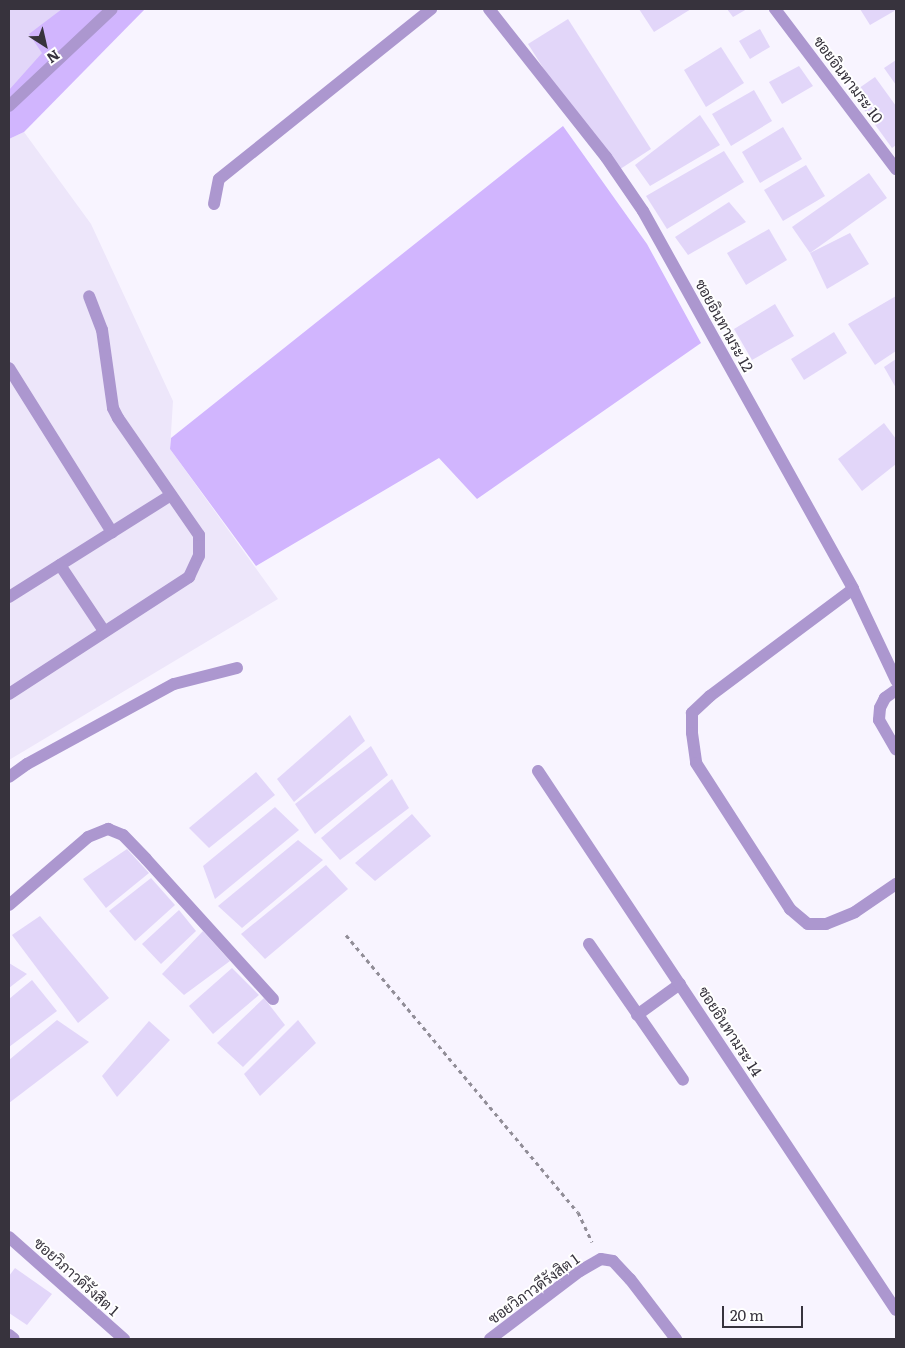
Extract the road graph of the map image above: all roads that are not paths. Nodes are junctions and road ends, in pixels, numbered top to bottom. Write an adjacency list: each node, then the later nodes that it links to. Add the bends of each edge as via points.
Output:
1 (112, 9): 5 (street)
2 (431, 9): 7 (street, via 219,179)
3 (489, 9): 13 (street, ซอยอินทามระ 12, via 606,157 643,211)
4 (775, 9): 6 (street, ซอยอินทามระ 10)
5 (9, 106)
6 (894, 161)
7 (214, 204)
8 (88, 296): 10 (street, via 102,330 113,408)
9 (9, 368): 11 (street)
10 (171, 495): 11 (street); 15 (street, via 199,534 199,556 189,577)
11 (112, 532): 12 (street)
12 (60, 565): 14 (street); 15 (street)
13 (853, 589): 17 (street, ซอยอินทามระ 12); 23 (street, via 692,713 696,763 790,909 808,924 826,924 855,912)
14 (9, 597)
15 (104, 631): 19 (street)
16 (237, 668): 22 (street, via 174,684 26,764)
17 (896, 680)
18 (896, 690): 20 (street, via 885,698 879,720)
19 (9, 694)
20 (896, 749)
21 (538, 771): 26 (street, ซอยอินทามระ 14)
22 (9, 777)
23 (896, 884)
24 (9, 905): 27 (street, via 88,837 108,829 123,835)
25 (589, 944): 28 (street)
26 (680, 984): 28 (street); 31 (street, ซอยอินทามระ 14)
27 (274, 999)
28 (637, 1015): 29 (street)
29 (683, 1080)
30 (9, 1237): 34 (street, ซอยวิภาวดีรังสิต 1)
31 (896, 1310)
32 (9, 1335): 33 (street)
33 (14, 1339)
34 (124, 1339)
35 (490, 1339): 36 (street, ซอยวิภาวดีรังสิต 1, via 580,1271 601,1259 613,1261 630,1278)
36 (676, 1339)

